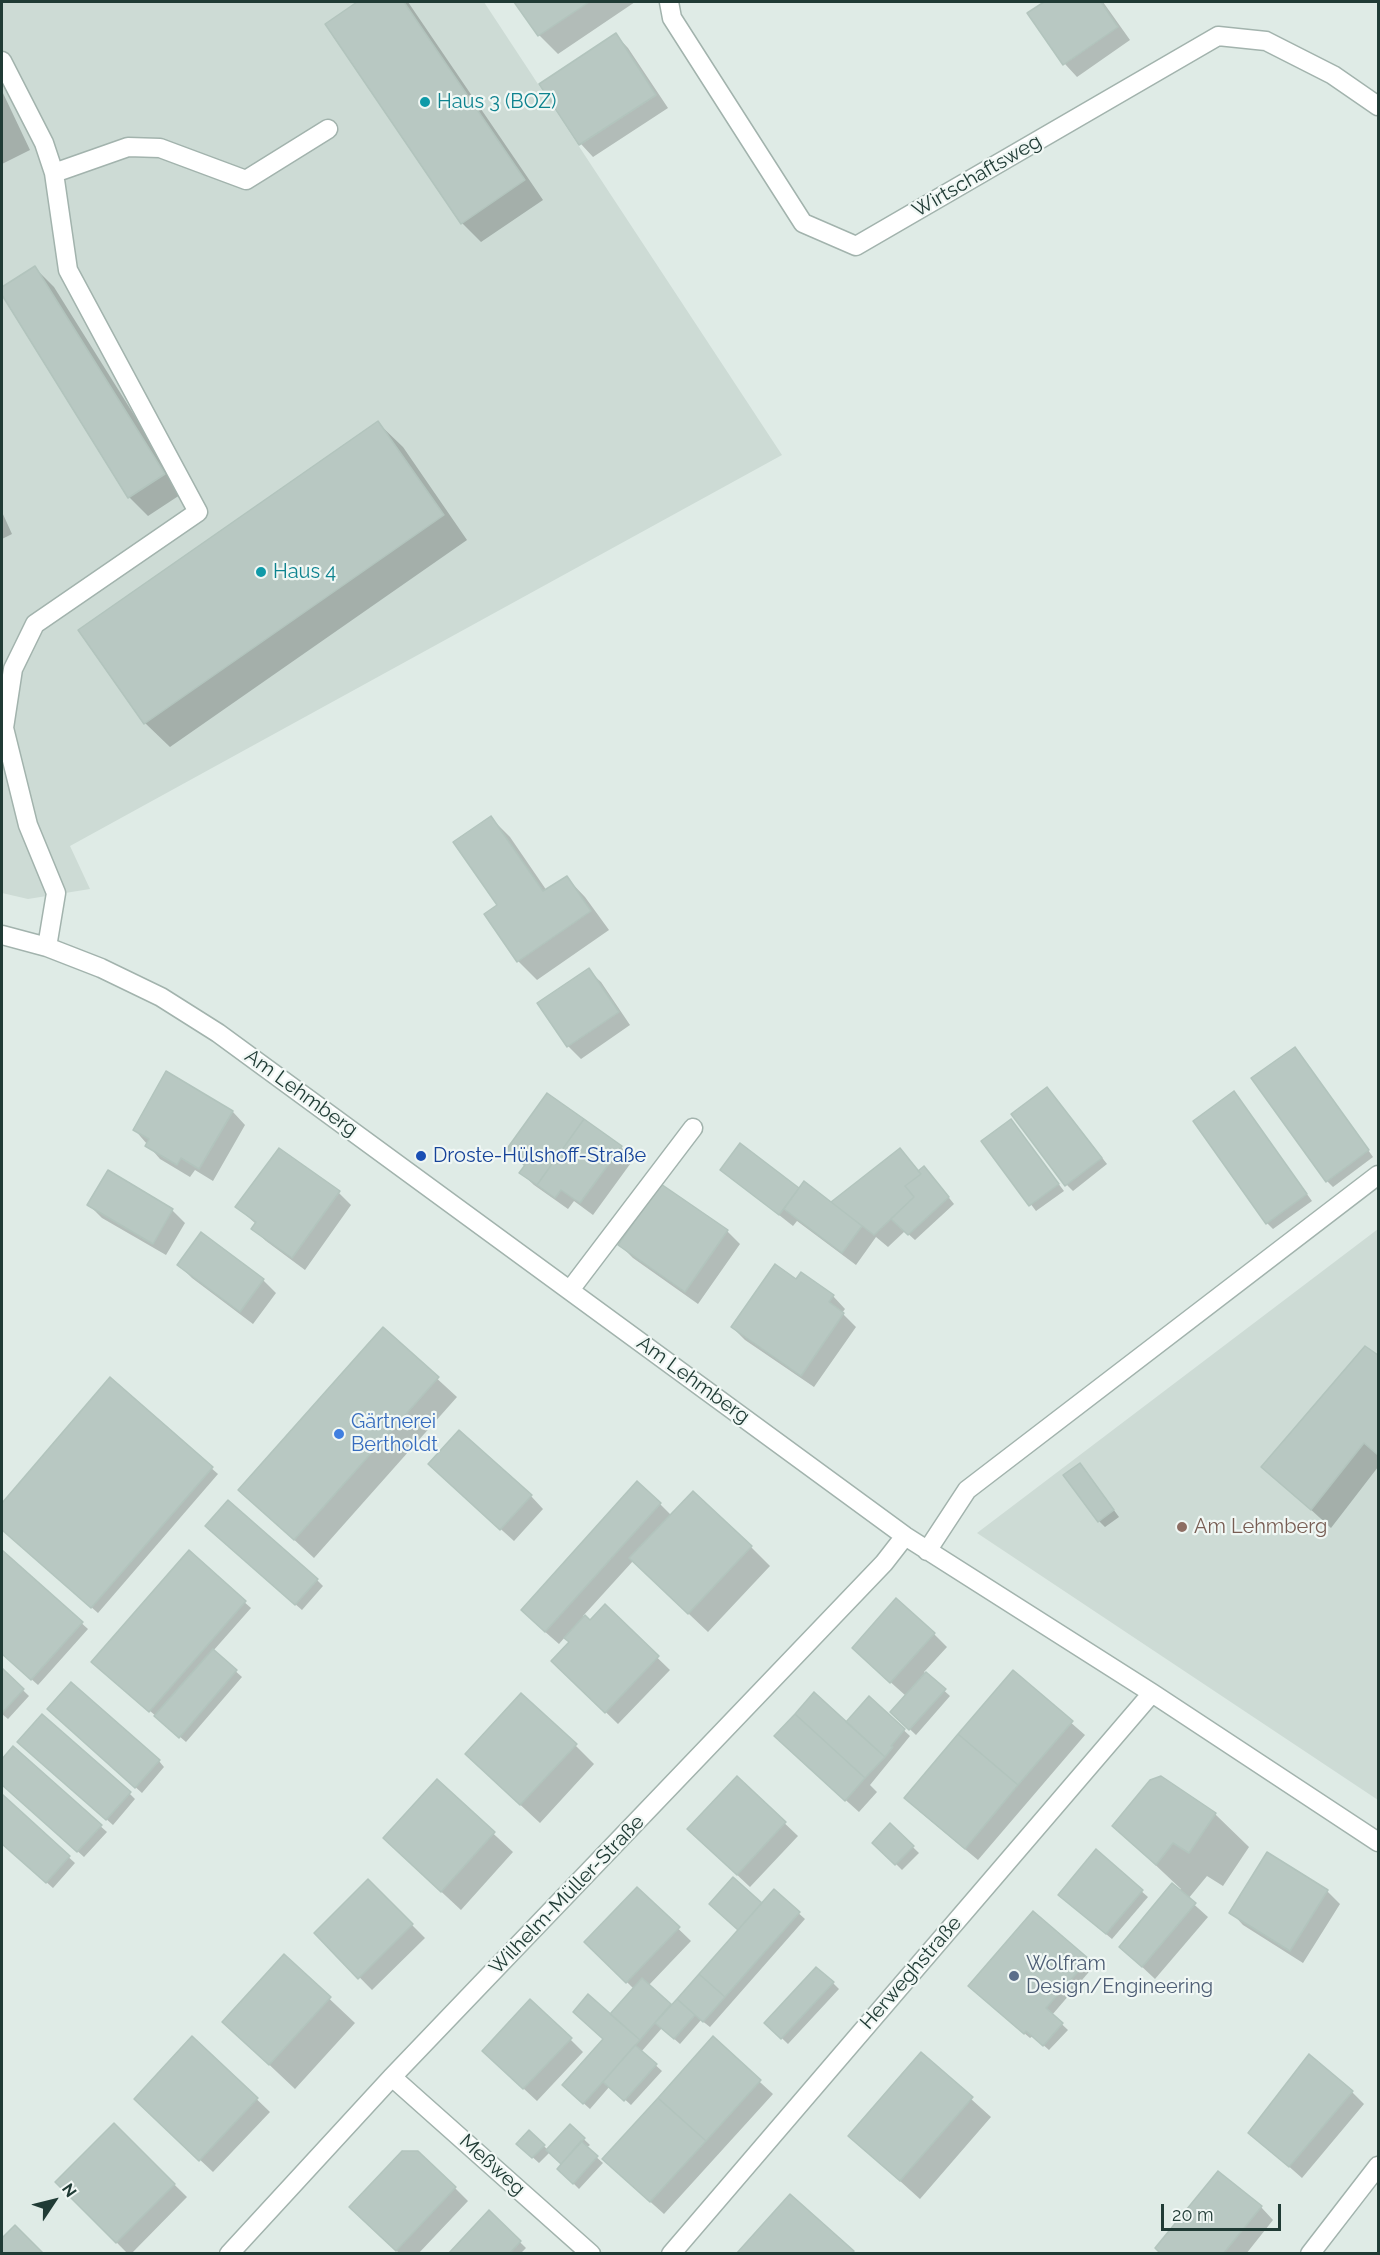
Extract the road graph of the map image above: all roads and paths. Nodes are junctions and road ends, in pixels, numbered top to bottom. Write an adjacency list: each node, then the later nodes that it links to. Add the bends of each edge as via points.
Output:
1 (669, 2): 3 (street, Wirtschaftsweg, via 672,18 803,223 856,246 1218,36 1266,40 1333,75)
2 (2, 61): 5 (street, via 44,142)
3 (1378, 106)
4 (328, 129): 5 (street, via 246,180 160,148 128,147)
5 (54, 173): 7 (street, via 68,270 198,512 35,624 13,669 4,728 28,825 56,893)
6 (2, 935): 7 (street, Am Lehmberg)
7 (47, 947): 10 (street, Am Lehmberg, via 151,993 218,1033)
8 (693, 1128): 10 (street)
9 (1378, 1175): 12 (street, via 967,1491)
10 (570, 1290): 11 (street, Am Lehmberg)
11 (905, 1536): 12 (street, Am Lehmberg); 15 (street, Wilhelm-Müller-Straße, via 884,1563)
12 (927, 1551): 13 (street, Am Lehmberg)
13 (1152, 1693): 14 (street, Am Lehmberg); 19 (street, Herweghstraße)
14 (1378, 1842)
15 (393, 2078): 17 (street, Wilhelm-Müller-Straße); 18 (street, Meßweg)
16 (1378, 2166): 20 (street)
17 (229, 2253)
18 (591, 2253)
19 (670, 2253)
20 (1310, 2253)

